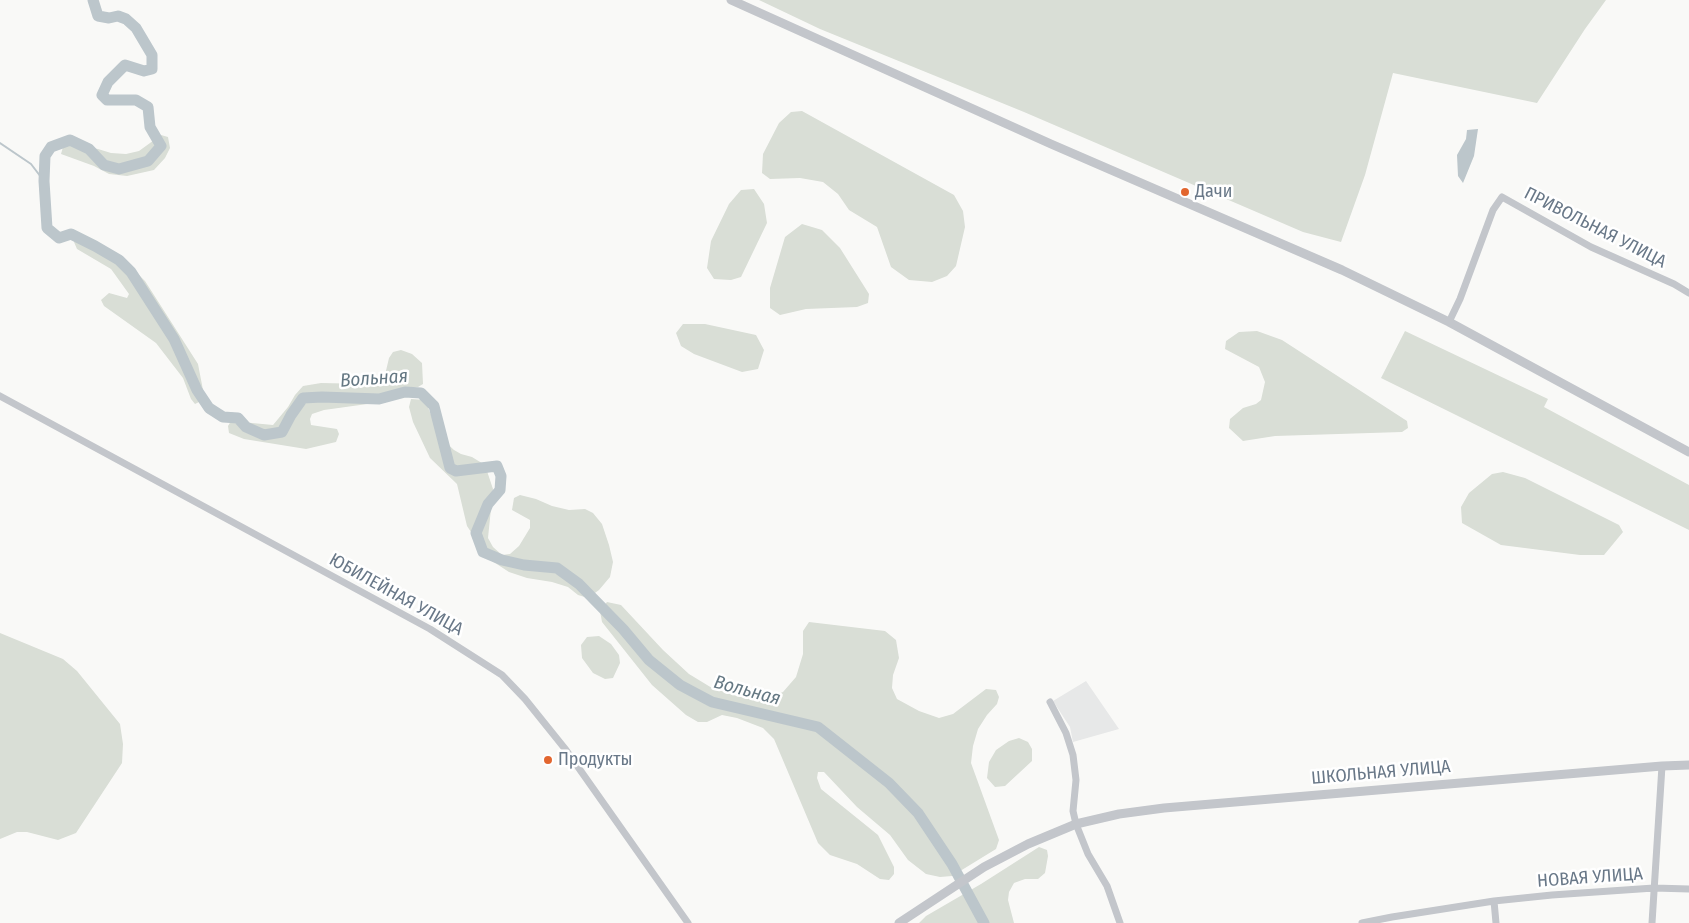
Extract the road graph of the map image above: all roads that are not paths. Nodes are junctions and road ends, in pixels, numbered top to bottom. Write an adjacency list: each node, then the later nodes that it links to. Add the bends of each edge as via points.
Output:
1 (731, 0): 3 (street, via 1086,160 1342,270)
2 (1689, 293): 3 (street, ПРИВОЛЬНАЯ УЛИЦА, via 1592,247 1502,197 1493,210)
3 (1449, 322): 5 (street)
4 (0, 396): 13 (street, ЮБИЛЕЙНАЯ УЛИЦА, via 430,629 502,675 525,698 566,750)
5 (1689, 452)
6 (1050, 702): 9 (street, via 1073,755)
7 (1689, 765): 8 (street, ШКОЛЬНАЯ УЛИЦА)
8 (1662, 766): 9 (street, ШКОЛЬНАЯ УЛИЦА, via 1164,808); 10 (street)
9 (1076, 824): 14 (street, ШКОЛЬНАЯ УЛИЦА, via 984,867); 15 (street, via 1088,854 1107,886)
10 (1654, 888): 11 (street, НОВАЯ УЛИЦА); 12 (street, НОВАЯ УЛИЦА); 18 (street)
11 (1689, 889)
12 (1494, 901): 16 (street, НОВАЯ УЛИЦА); 17 (street)
13 (688, 923)
14 (899, 923)
15 (1120, 923)
16 (1362, 923)
17 (1496, 923)
18 (1652, 923)

